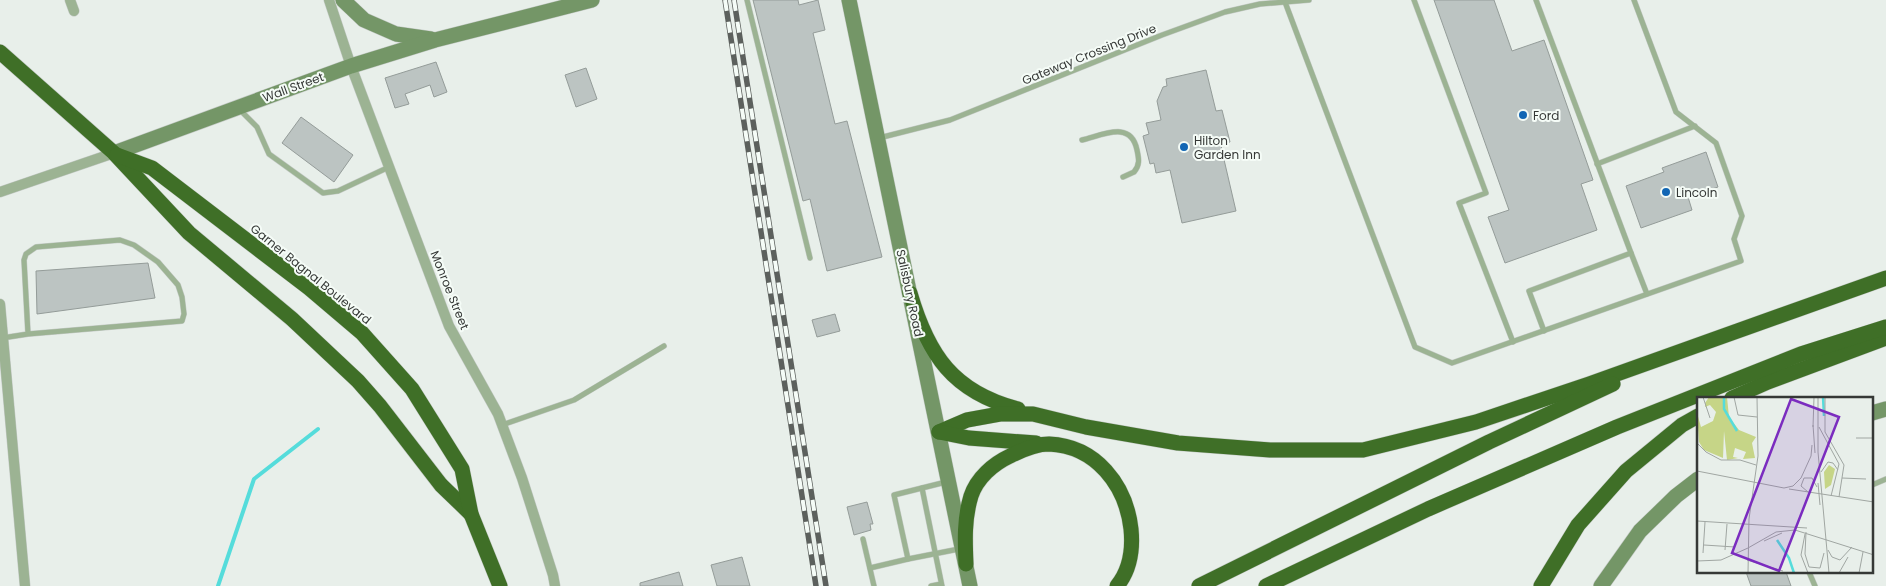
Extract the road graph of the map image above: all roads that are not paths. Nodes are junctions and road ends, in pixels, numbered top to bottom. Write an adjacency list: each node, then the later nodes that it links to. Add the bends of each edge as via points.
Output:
1 (70, 0): 12 (street)
2 (329, 0): 15 (street, Monroe Street)
3 (343, 0): 13 (street, via 364,20 396,34)
4 (747, 0): 26 (lane)
5 (850, 0): 18 (street, Salisbury Road)
6 (1309, 0): 11 (lane, Gateway Crossing Drive)
7 (1414, 0): 36 (lane, via 1486,193 1460,203)
8 (1536, 0): 21 (lane)
9 (1634, 0): 17 (lane, via 1676,112)
10 (582, 1): 13 (street, Wall Street)
11 (1285, 2): 18 (lane, Gateway Crossing Drive, via 1225,12 950,120); 36 (lane, via 1415,346 1452,364)
12 (74, 11)
13 (435, 40): 15 (street, Wall Street)
14 (0, 52): 20 (highway, Garner Bagnal Boulevard)
15 (351, 66): 16 (street, Wall Street); 22 (street, Monroe Street)
16 (238, 108): 20 (street, Wall Street); 22 (lane, via 257,127 269,154 323,193 338,191)
17 (1695, 126): 21 (lane); 29 (lane, via 1716,143 1742,216 1734,239 1741,261)
18 (878, 138): 28 (street, Salisbury Road)
19 (1082, 140): 23 (lane, via 1117,132 1131,135 1139,163 1134,172)
20 (114, 154): 24 (street, Wall Street); 52 (highway, Garner Bagnal Boulevard, via 189,233 292,319 358,381 441,485); 52 (highway, Garner Bagnal Boulevard, via 152,168 309,288 362,334 412,389 439,430 462,469)
21 (1597, 164): 25 (lane)
22 (389, 167): 44 (street, Monroe Street, via 450,326)
23 (1122, 177)
24 (0, 192)
25 (1631, 253): 29 (lane); 32 (lane, via 1529,291)
26 (810, 258)
27 (1886, 278): 37 (highway)
28 (910, 293): 42 (highway, via 918,319 938,359 964,386 997,403); 45 (street, Salisbury Road)
29 (1647, 294): 32 (lane)
30 (0, 304): 34 (street)
31 (1886, 327): 69 (highway, via 1801,354 1617,426 1428,509)
32 (1544, 331): 36 (lane)
33 (28, 334): 33 (lane, via 182,321 182,298 178,285 158,262 134,245 120,240 36,247 26,254 24,260); 34 (lane)
34 (2, 338): 61 (street)
35 (1886, 338): 39 (highway)
36 (1513, 342)
37 (1703, 343): 42 (highway, via 1476,422 1363,450 1270,450 1178,443); 68 (highway, via 1489,442)
38 (664, 346): 44 (lane, via 574,400)
39 (1734, 397)
40 (1886, 408): 41 (street)
41 (1874, 412)
42 (1033, 414): 45 (highway, via 1000,414 967,420)
43 (1697, 416): 70 (highway, via 1682,424 1626,471 1578,525)
44 (502, 425): 63 (street, Monroe Street)
45 (939, 432): 46 (highway, via 969,438); 49 (street, Salisbury Road)
46 (1048, 444): 57 (highway, via 1031,447 999,461 982,476 971,495 964,529); 67 (highway, via 1075,448 1098,461 1115,482 1129,511 1133,544 1125,576)
47 (1886, 479): 50 (lane)
48 (1697, 480): 71 (street, via 1640,531)
49 (949, 481): 51 (lane); 54 (street, Salisbury Road)
50 (1874, 484)
51 (922, 488): 55 (lane); 56 (lane, via 894,494)
52 (471, 514): 62 (highway, Garner Bagnal Boulevard)
53 (863, 539): 58 (lane)
54 (963, 549): 55 (lane); 57 (street, Salisbury Road)
55 (936, 555): 56 (lane); 60 (lane)
56 (908, 559): 58 (lane)
57 (966, 564): 66 (street, Salisbury Road)
58 (870, 568): 64 (lane)
59 (1810, 574): 72 (lane)
60 (941, 585): 65 (lane)
61 (25, 586)
62 (500, 586)
63 (555, 586)
64 (874, 586)
65 (931, 586)
66 (970, 586)
67 (1117, 586)
68 (1200, 586)
69 (1266, 586)
70 (1540, 586)
71 (1601, 586)
72 (1815, 586)

